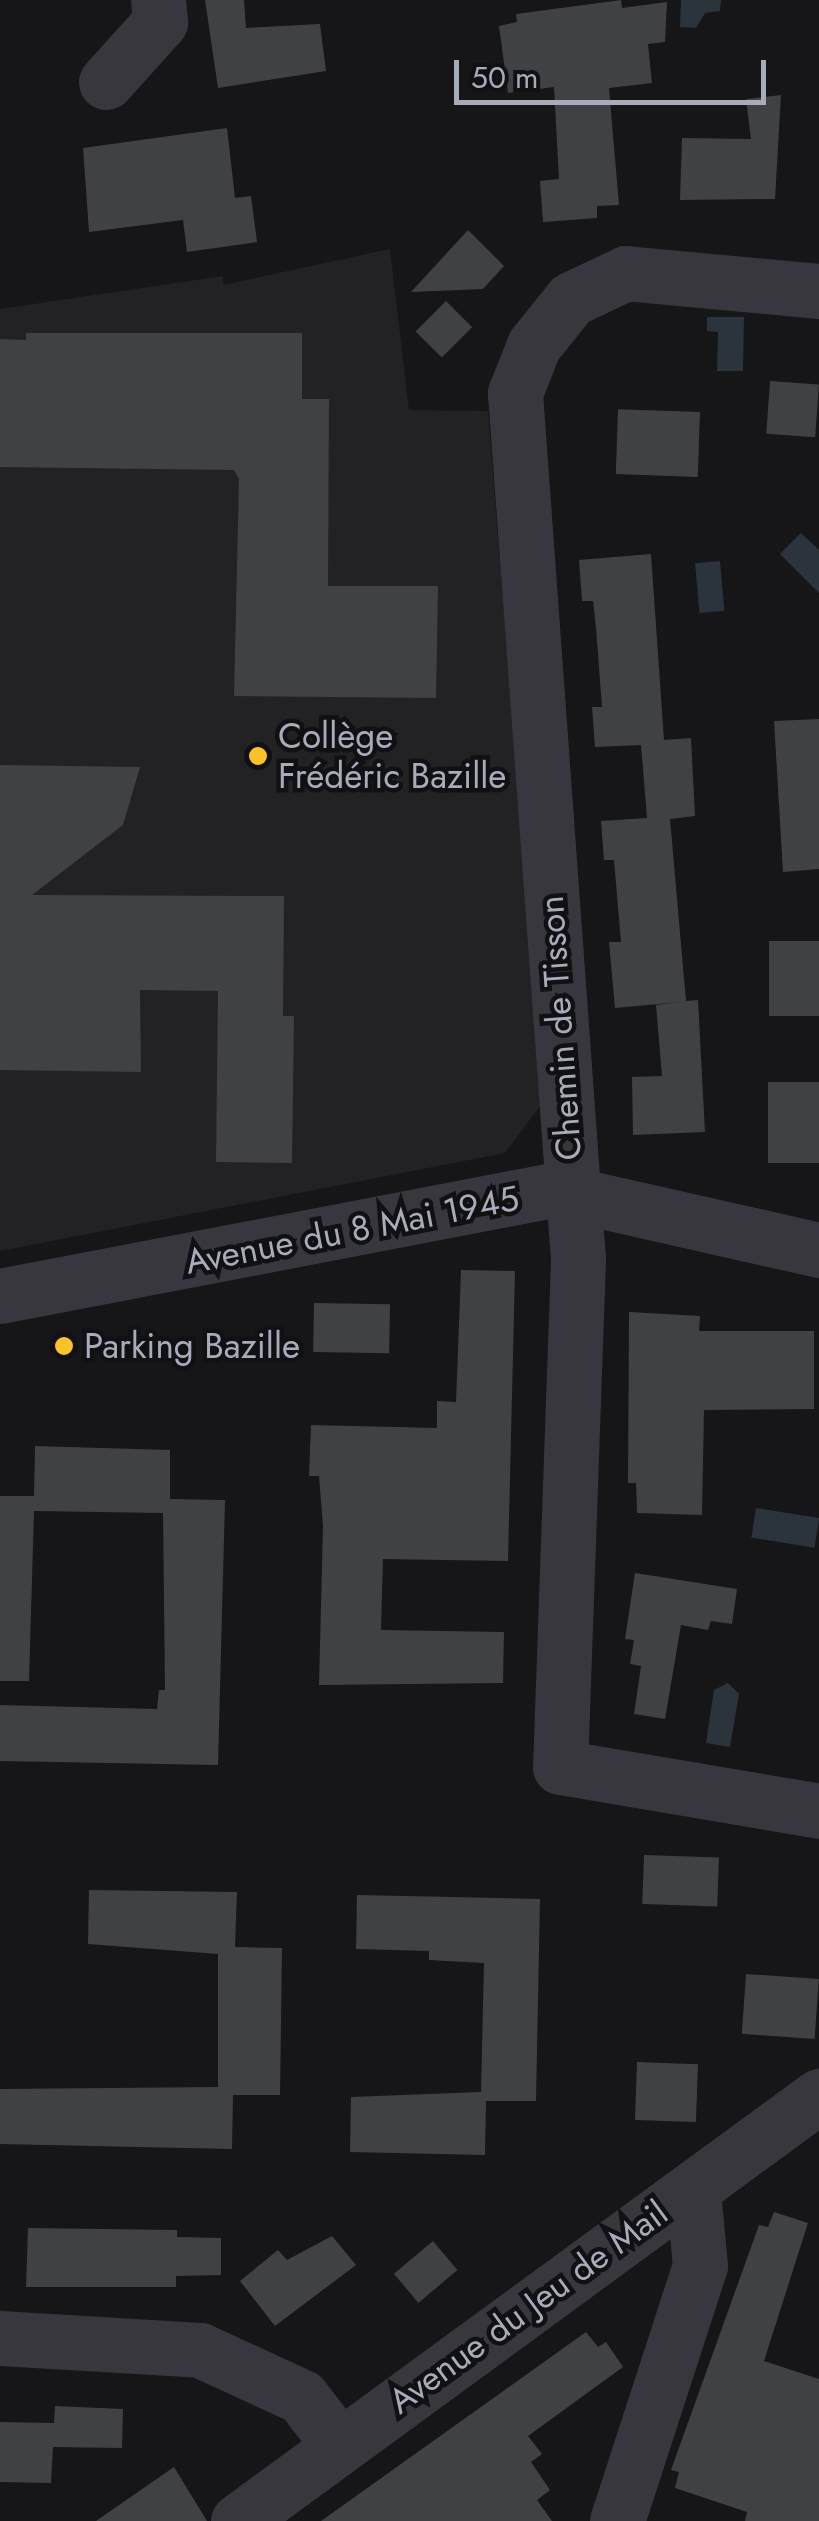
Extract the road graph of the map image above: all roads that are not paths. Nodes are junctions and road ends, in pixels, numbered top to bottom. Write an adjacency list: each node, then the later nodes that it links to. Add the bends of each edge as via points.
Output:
1 (158, 0): 2 (street, via 160,22)
2 (106, 82)
3 (819, 292): 4 (street, Chemin de Tisson, via 626,273 571,299 534,345 515,393)
4 (572, 1192): 5 (street, Avenue du 8 Mai 1945); 6 (street, Avenue du 8 Mai 1945); 7 (street, Chemin de Tisson, via 578,1260 560,1767)
5 (819, 1250)
6 (0, 1296)
7 (819, 1811)
8 (819, 2096): 9 (street, Avenue du Jeu de Mail)
9 (693, 2190): 11 (street, Avenue du Jeu de Mail); 13 (street, via 700,2266)
10 (0, 2338): 11 (street, via 200,2350 302,2396)
11 (338, 2444): 12 (street, Avenue du Jeu de Mail)
12 (238, 2521)
13 (617, 2521)

